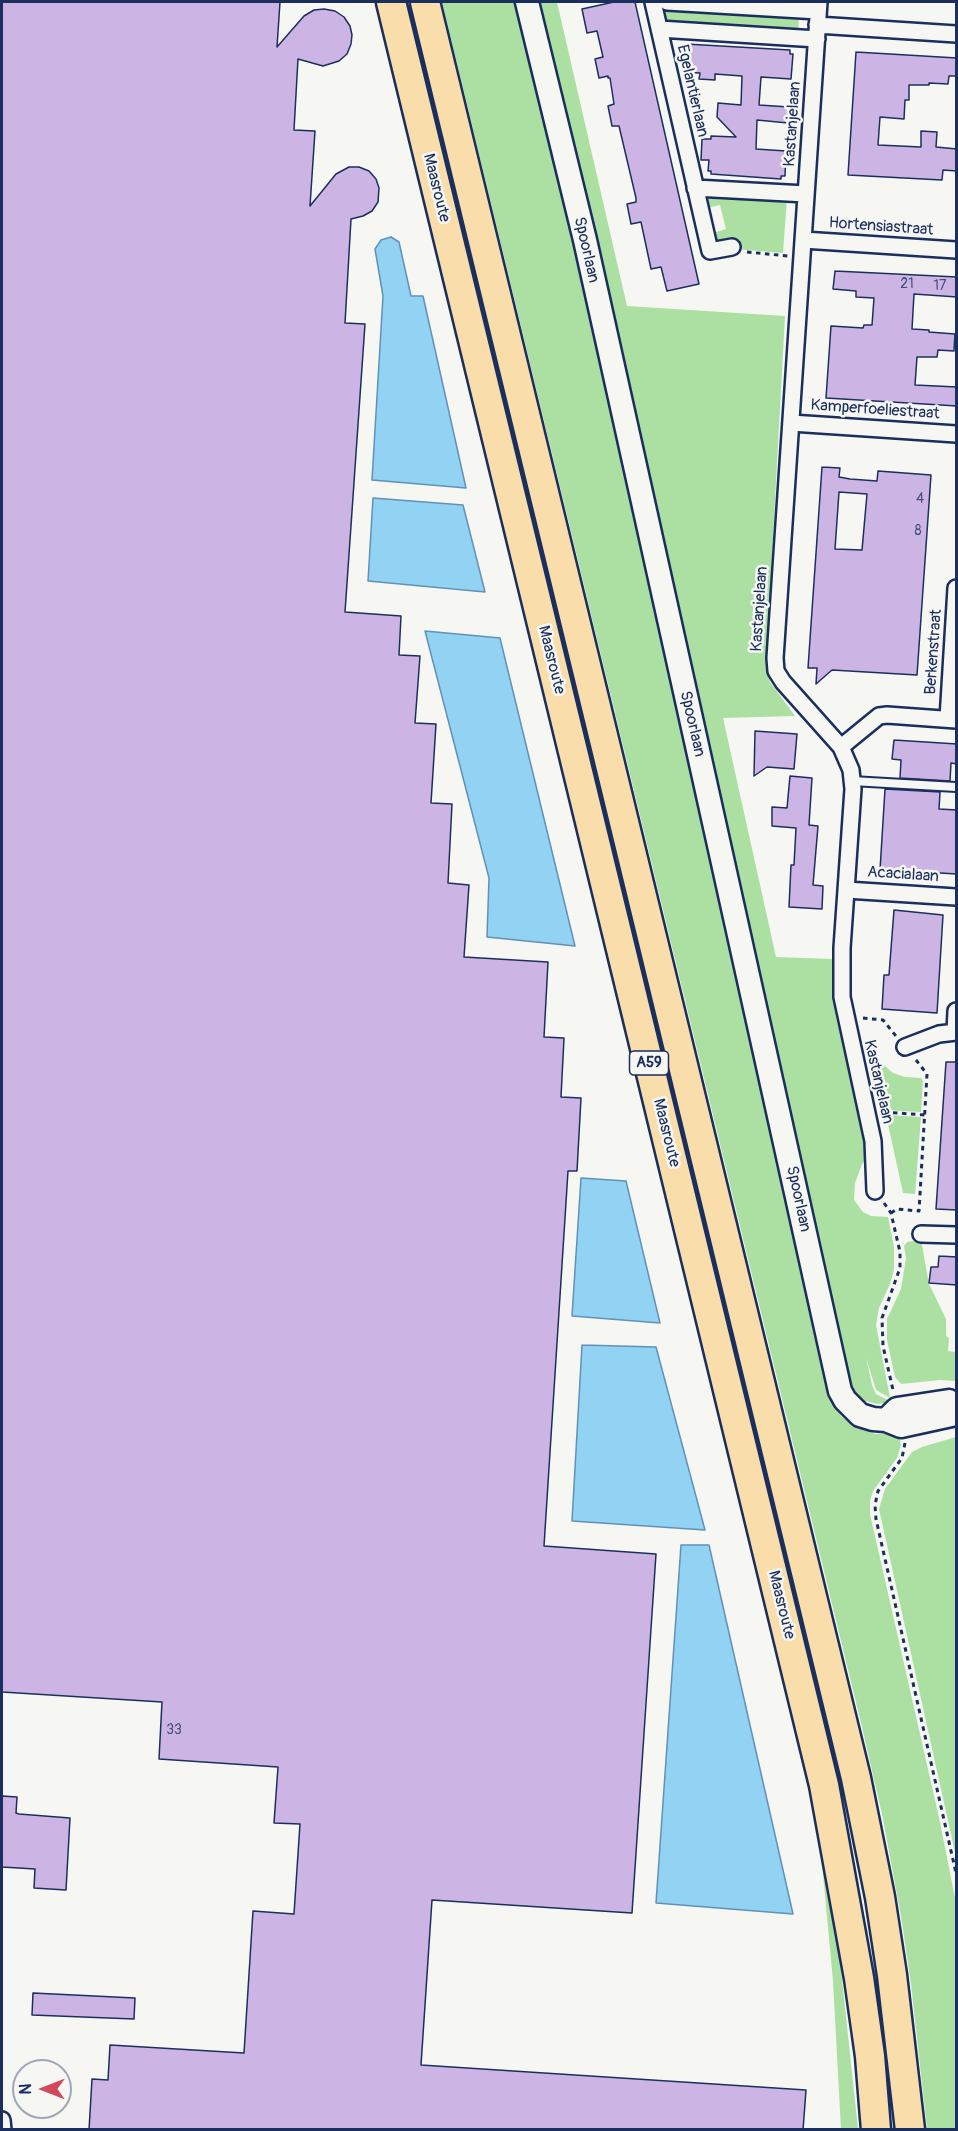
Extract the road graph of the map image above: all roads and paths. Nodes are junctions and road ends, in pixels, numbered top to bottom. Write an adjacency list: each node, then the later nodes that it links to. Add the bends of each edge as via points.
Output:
1 (391, 2): 39 (highway, Maasroute / A59, via 824,1785 859,1978)
2 (425, 2): 40 (highway, Maasroute / A59, via 856,1778 892,1975)
3 (527, 2): 35 (main road, Spoorlaan, via 585,240 840,1390 860,1415)
4 (653, 2): 7 (street, Egelantierlaan)
5 (667, 2): 6 (street)
6 (818, 19): 7 (street); 8 (street); 10 (street, Kastanjelaan)
7 (659, 29): 9 (street, Egelantierlaan)
8 (957, 34)
9 (695, 188): 10 (street); 12 (street, Egelantierlaan, via 710,251)
10 (806, 194): 11 (street, Kastanjelaan)
11 (803, 240): 13 (street, Hortensiastraat); 14 (street, Kastanjelaan)
12 (732, 247): 14 (path, via 734,251)
13 (957, 250)
14 (802, 257): 15 (street, Kastanjelaan)
15 (791, 423): 16 (street, Kamperfoeliestraat); 19 (street, Kastanjelaan, via 776,671)
16 (957, 434)
17 (957, 588): 18 (street, Berkenstraat)
18 (952, 719): 19 (street, via 879,716)
19 (841, 747): 20 (street, Kastanjelaan)
20 (852, 781): 21 (lane); 22 (street, Kastanjelaan)
21 (957, 787)
22 (846, 890): 23 (street, Acacialaan); 29 (street, Kastanjelaan, via 842,997)
23 (957, 897)
24 (957, 1011): 25 (street)
25 (956, 1032): 26 (street)
26 (905, 1047)
27 (927, 1074): 28 (path)
28 (925, 1115): 29 (path, via 885,1112); 35 (path, via 919,1211 897,1209 891,1213 900,1268 882,1318)
29 (868, 1116): 30 (street, Kastanjelaan)
30 (875, 1191)
31 (921, 1234): 32 (street)
32 (957, 1235)
33 (957, 1401): 35 (main road)
34 (957, 1414): 35 (main road)
35 (895, 1418): 36 (path, via 906,1446 878,1491 876,1519)
36 (957, 1874)
37 (2, 2120): 38 (street)
38 (3, 2130)
39 (876, 2130)
40 (909, 2130)

